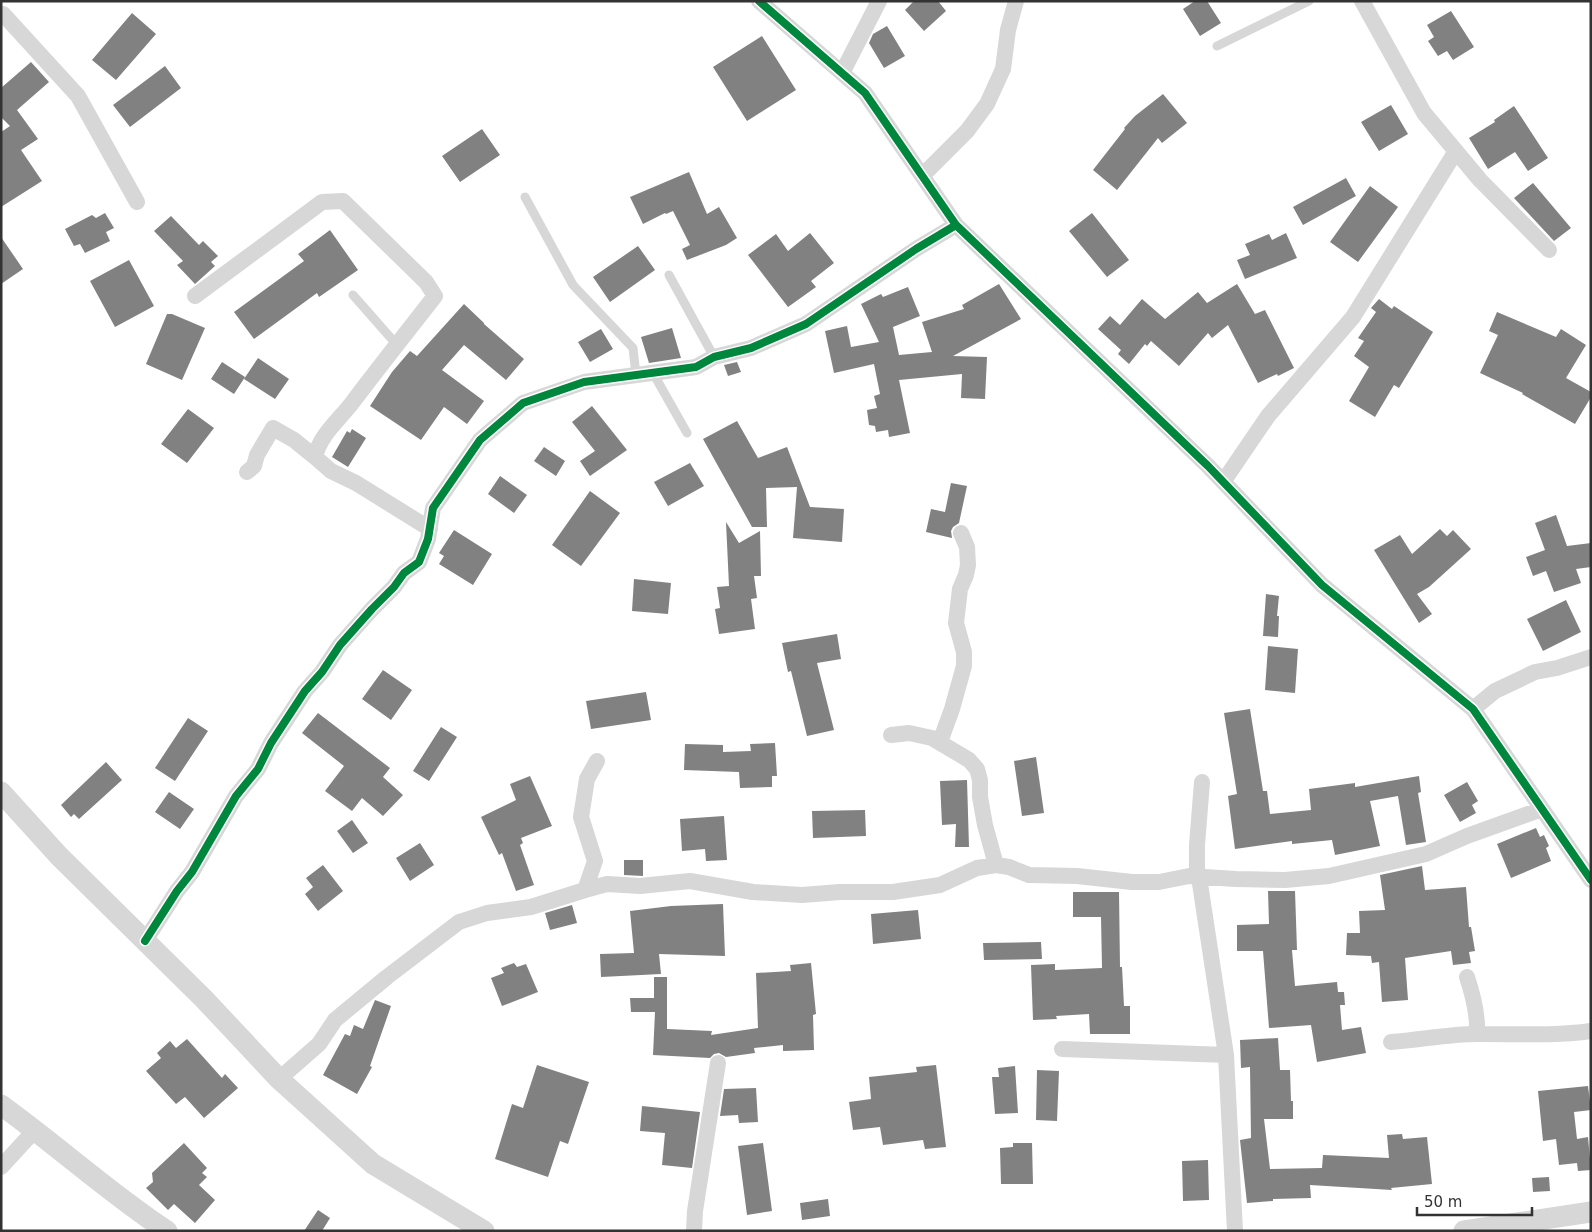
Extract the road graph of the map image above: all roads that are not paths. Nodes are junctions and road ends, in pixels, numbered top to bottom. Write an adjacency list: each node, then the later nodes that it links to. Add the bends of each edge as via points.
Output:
1 (759, 1): 8 (street)
2 (879, 1): 8 (street)
3 (1016, 1): 10 (street, via 1003,69 986,104 967,131)
4 (1309, 1): 7 (lane)
5 (1362, 1): 9 (street, via 1424,113)
6 (5, 11): 12 (street, via 78,96)
7 (1217, 46)
8 (842, 73): 10 (street, via 865,93)
9 (1456, 151): 14 (street); 25 (street, via 1353,317 1268,416)
10 (922, 176): 13 (street)
11 (525, 197): 21 (lane, via 573,285 633,348)
12 (136, 202)
13 (956, 225): 19 (street, via 806,324 751,348); 25 (street)
14 (1548, 250)
15 (669, 276): 19 (lane)
16 (353, 295): 18 (lane)
17 (194, 296): 18 (street, via 322,202 343,200 426,282 435,296)
18 (397, 345): 23 (street, via 327,433 317,447)
19 (714, 357): 20 (street, via 696,367)
20 (653, 373): 21 (street); 22 (lane)
21 (636, 375): 26 (street, via 584,382 523,403 480,440 434,508)
22 (687, 433)
23 (315, 457): 24 (street, via 273,428); 26 (street, via 331,471)
24 (248, 472)
25 (1223, 482): 29 (street, via 1322,585)
26 (430, 529): 40 (street, via 418,562 404,573 340,645 305,692)
27 (961, 533): 31 (street, via 967,547 968,565 960,589 956,623 964,652 964,666)
28 (1591, 658): 29 (street, via 1535,672 1495,690)
29 (1473, 709): 35 (street)
30 (891, 735): 31 (street, via 918,734)
31 (940, 742): 36 (street, via 969,760 977,769 985,825)
32 (597, 761): 39 (street, via 587,779 581,817 595,861)
33 (1202, 782): 37 (street, via 1196,845)
34 (1, 792): 40 (street, via 59,856)
35 (1542, 809): 37 (street, via 1426,854 1329,876 1285,880); 38 (street)
36 (996, 865): 37 (street, via 1029,875 1132,882); 39 (street, via 977,868 940,885 893,892 802,895 753,892 690,881 640,886 607,884)
37 (1199, 877): 46 (street)
38 (1591, 880)
39 (585, 890): 48 (street, via 531,907 487,913 459,922 335,1020 319,1044)
40 (145, 941): 48 (street)
41 (1467, 977): 43 (street, via 1478,1018)
42 (1591, 1031): 43 (street)
43 (1477, 1034): 44 (street)
44 (1391, 1042)
45 (1062, 1049): 46 (street)
46 (1226, 1055): 56 (street)
47 (718, 1063): 55 (street)
48 (279, 1080): 54 (street, via 373,1164)
49 (1, 1105): 50 (street)
50 (36, 1130): 51 (street); 53 (street, via 134,1209)
51 (1, 1168)
52 (1591, 1212): 57 (street)
53 (167, 1231)
54 (484, 1231)
55 (694, 1231)
56 (1236, 1231)
57 (1464, 1231)

